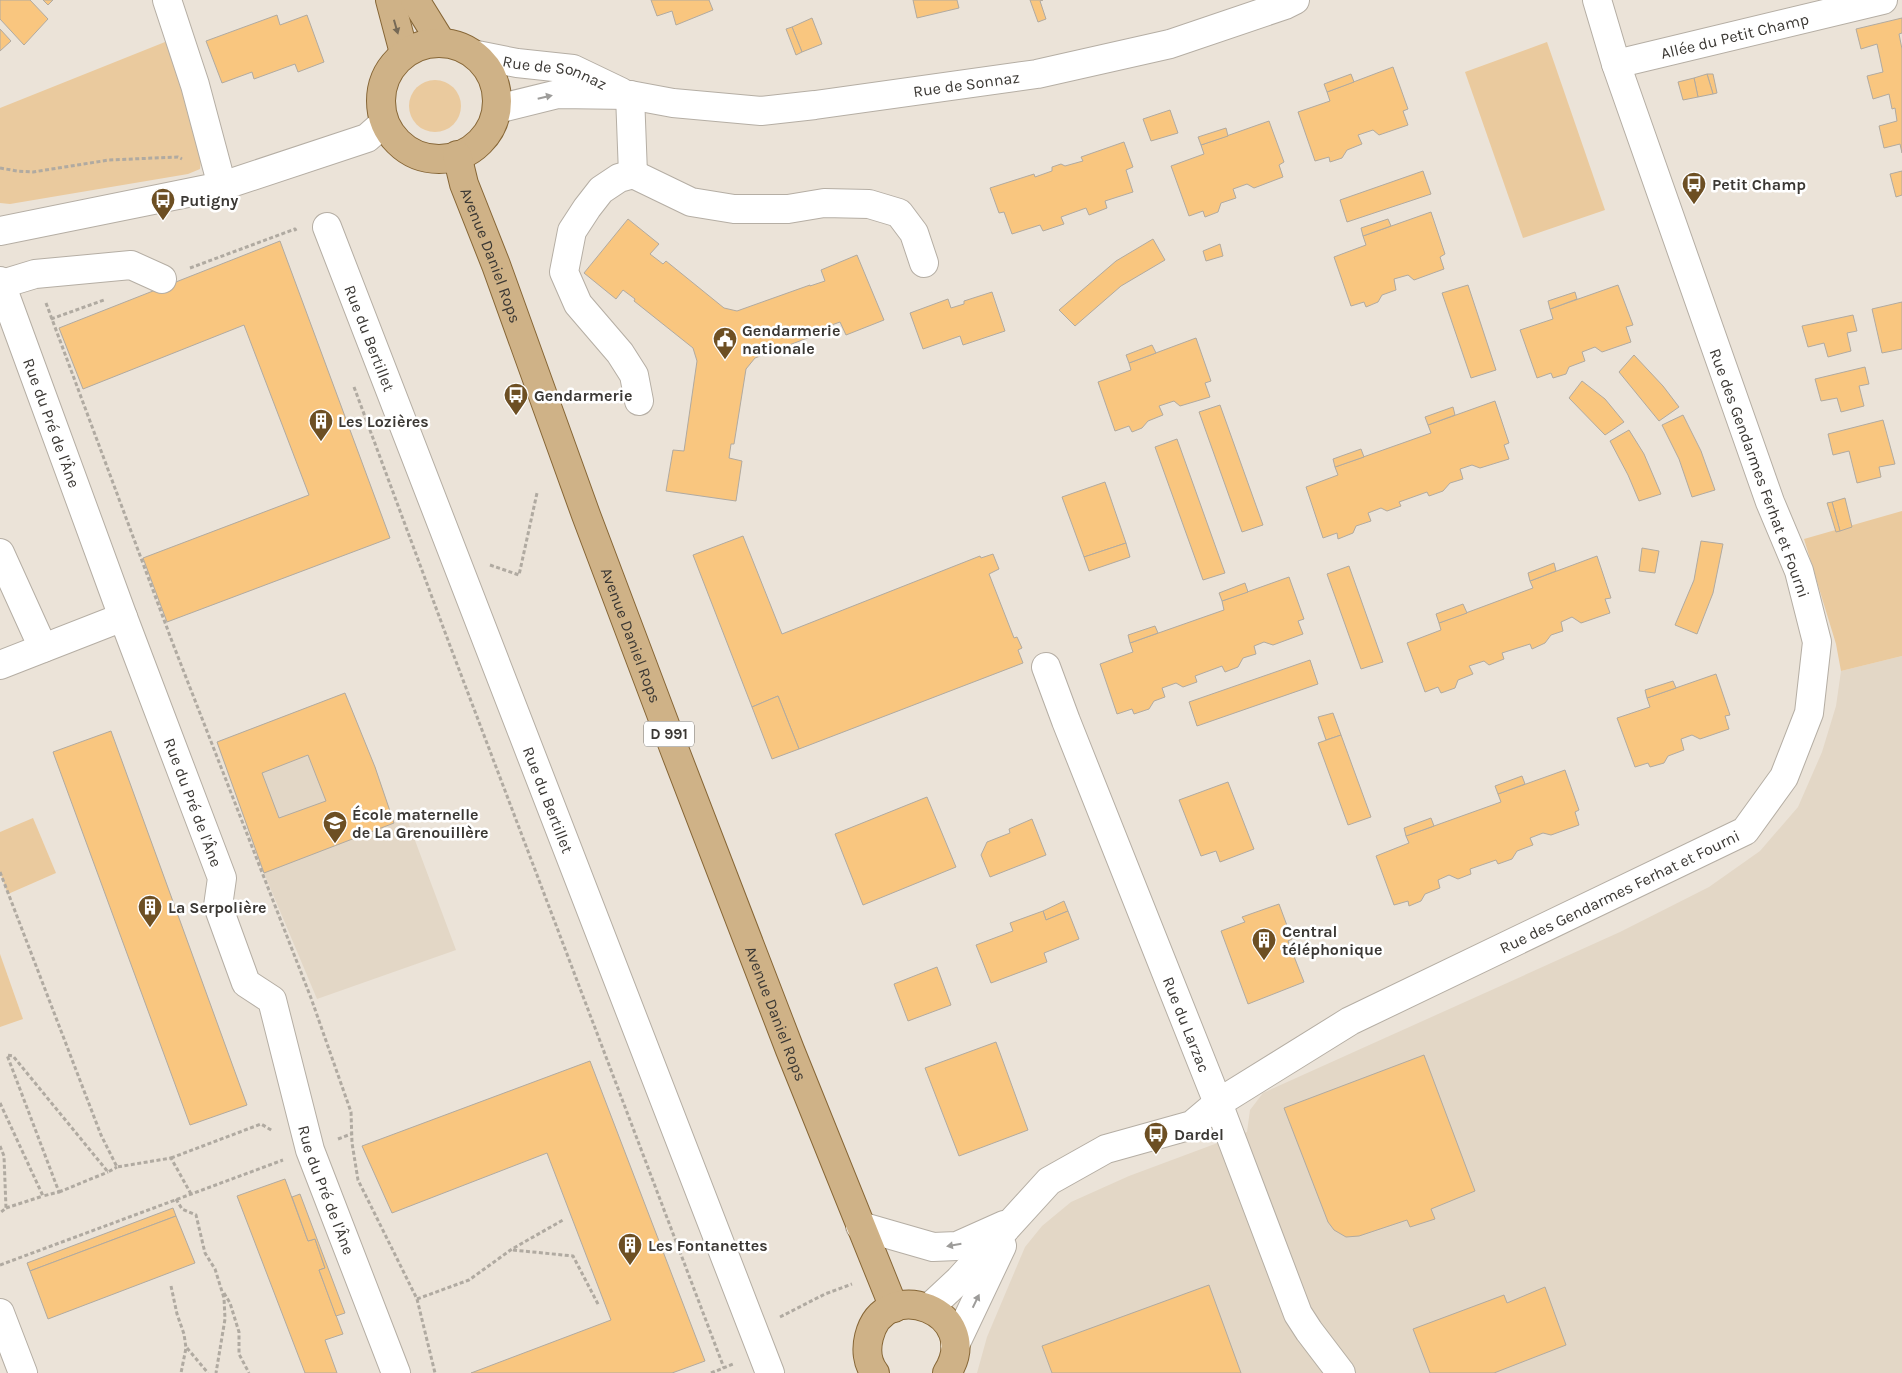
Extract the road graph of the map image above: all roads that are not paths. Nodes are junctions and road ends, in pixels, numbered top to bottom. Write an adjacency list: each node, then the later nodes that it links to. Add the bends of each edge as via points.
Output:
1 (167, 0): 16 (street, via 195,85)
2 (390, 0): 8 (main road, one-way to 8)
3 (415, 0): 7 (main road)
4 (1295, 0): 11 (street, Rue de Sonnaz, via 1170,44 1037,74 761,111 673,103)
5 (1597, 0): 10 (street, Rue des Gendarmes Ferhat et Fourni)
6 (1884, 0): 10 (street, Allée du Petit Champ)
7 (441, 42): 8 (main road, via 422,44); 9 (main road, via 459,45)
8 (404, 53): 13 (main road, via 390,68 383,83 380,104)
9 (477, 56): 11 (street, Rue de Sonnaz, via 573,69); 12 (main road, via 490,71 497,89)
10 (1616, 64): 28 (street, Rue des Gendarmes Ferhat et Fourni, via 1770,502 1799,571 1817,642 1809,713 1784,778 1745,831 1350,1021)
11 (630, 95): 12 (street, Rue de Sonnaz, one-way to 11, via 558,94); 15 (street)
12 (497, 109): 14 (main road, via 492,127 480,142)
13 (384, 123): 14 (main road, via 395,139 410,151 428,158); 16 (street, via 367,138)
14 (457, 156): 30 (main road, Avenue Daniel Rops / D 991, via 464,184 589,524)
15 (633, 174): 19 (street, via 691,202 734,209 788,209 824,203 868,204 899,213 914,233); 22 (street, via 619,178 601,190 587,208 572,231 564,272 578,304 620,353 634,375)
16 (222, 186): 18 (street)
17 (327, 227): 38 (street, Rue du Bertillet)
18 (0, 231)
19 (924, 263)
20 (162, 279): 21 (street, via 130,265 35,274)
21 (1, 283): 24 (street, Rue du Pré de l'Âne)
22 (639, 401)
23 (0, 553): 25 (street)
24 (123, 617): 25 (street); 37 (street, Rue du Pré de l'Âne, via 222,878 218,906 246,983 272,1000 310,1150)
25 (44, 648): 26 (street)
26 (0, 665)
27 (1046, 667): 28 (street, Rue du Larzac)
28 (1218, 1103): 29 (street, Rue des Gendarmes Ferhat et Fourni, via 1192,1126 1106,1149 1049,1181); 40 (street, Rue du Larzac, via 1298,1314)
29 (1015, 1220): 30 (street, one-way to 30, via 957,1246 933,1247); 32 (street, Rue des Gendarmes Ferhat et Fourni); 34 (street, Rue des Gendarmes Ferhat et Fourni, one-way to 29)
30 (860, 1226): 31 (main road, Avenue Daniel Rops / D 991)
31 (894, 1308): 32 (main road, via 911,1304); 35 (main road, via 876,1321 870,1332 867,1344)
32 (929, 1308): 34 (main road, via 947,1323)
33 (0, 1313): 36 (street)
34 (955, 1345): 39 (main road)
35 (870, 1372)
36 (23, 1373)
37 (396, 1373)
38 (770, 1373)
39 (948, 1373)
40 (1341, 1373)

